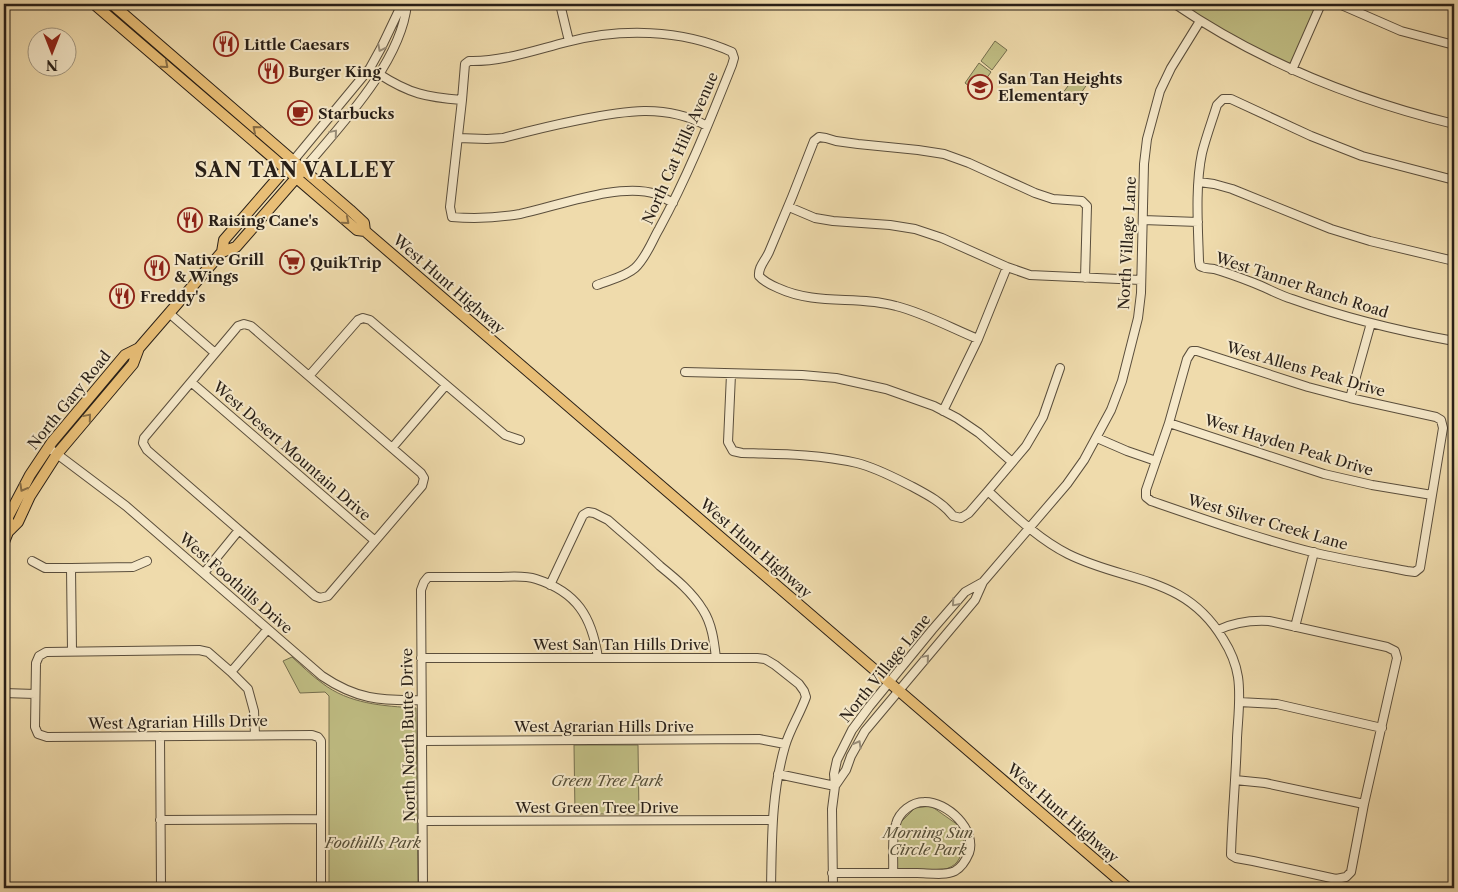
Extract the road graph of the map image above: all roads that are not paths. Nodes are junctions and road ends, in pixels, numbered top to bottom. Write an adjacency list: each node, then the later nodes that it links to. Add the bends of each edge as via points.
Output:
1 (94, 4): 19 (main road, West Hunt Highway, one-way to 19)
2 (112, 4): 18 (main road, West Hunt Highway, one-way to 2)
3 (402, 4): 18 (street, North Gary Road, one-way to 18, via 370,68)
4 (408, 4): 13 (street, North Gary Road, via 406,18)
5 (560, 4): 10 (street)
6 (1176, 4): 9 (street)
7 (1321, 4): 12 (street)
8 (1339, 4): 11 (street, via 1401,31)
9 (1200, 21): 12 (street); 26 (street, North Village Lane, via 1171,68 1152,115 1144,164)
10 (569, 41): 14 (street, via 497,59 469,61 465,64); 16 (street, North Cat Hills Avenue, via 615,33 651,33 683,37 732,52 734,58)
11 (1454, 45)
12 (1292, 70): 15 (street, via 1383,105)
13 (379, 74): 14 (street, via 420,95); 20 (street, North Gary Road, one-way to 13)
14 (462, 100): 17 (street)
15 (1454, 124)
16 (708, 126): 17 (street, via 676,114 635,111 503,138); 23 (street, North Cat Hills Avenue)
17 (458, 138): 23 (street, via 450,207 452,217 497,218 618,192 655,194)
18 (293, 161): 19 (main road, North Gary Road); 20 (main road, West Hunt Highway)
19 (286, 169): 20 (main road, West Hunt Highway); 25 (main road, North Gary Road)
20 (300, 174): 28 (main road, North Gary Road); 79 (main road, West Hunt Highway, via 364,223 365,231)
21 (1454, 180): 22 (street, via 1362,156 1231,99 1222,99 1206,137)
22 (1199, 182): 27 (street); 30 (street, via 1232,189 1331,229)
23 (674, 203): 34 (street, North Cat Hills Avenue, via 637,266)
24 (789, 207): 31 (street, via 815,218 915,229); 32 (street, via 814,141 819,137 944,154 1035,193 1082,202 1087,206); 37 (street, via 758,270 764,281 795,295 896,306)
25 (243, 218): 28 (main road, via 238,234); 29 (main road, North Gary Road, via 224,240)
26 (1143, 220): 27 (street); 33 (street, North Village Lane)
27 (1198, 222): 36 (street, West Tanner Ranch Road, via 1200,266 1204,269 1232,275 1290,299)
28 (241, 241): 29 (main road, North Gary Road, via 236,247)
29 (222, 252): 35 (main road, North Gary Road)
30 (1454, 261)
31 (1007, 267): 32 (street, via 1030,275); 37 (street)
32 (1085, 278): 33 (street)
33 (1141, 280): 50 (street, North Village Lane, via 1138,318 1122,381)
34 (597, 285)
35 (169, 313): 39 (main road, North Gary Road); 40 (street)
36 (1371, 323): 38 (street, West Tanner Ranch Road); 47 (street)
37 (978, 339): 48 (street)
38 (1454, 341)
39 (139, 348): 52 (main road, North Gary Road, via 125,355); 54 (main road, North Gary Road, one-way to 39, via 133,364)
40 (215, 353): 44 (street, via 238,326 244,324 251,326); 45 (street)
41 (1060, 368): 56 (street, via 1043,417)
42 (685, 372): 43 (street)
43 (730, 374): 48 (street, via 836,378 894,391); 57 (street, via 728,442 733,451 803,455 857,463 929,495 953,516 961,518)
44 (309, 376): 46 (street, via 363,318 370,320); 53 (street)
45 (191, 382): 60 (street, via 143,443 147,450); 62 (street, West Desert Mountain Drive)
46 (446, 385): 51 (street, via 505,436); 53 (street)
47 (1350, 398): 49 (street, West Allens Peak Drive, via 1192,351); 58 (street, West Allens Peak Drive, via 1441,420 1443,428)
48 (943, 411): 56 (street, via 979,433)
49 (1169, 423): 55 (street); 58 (street, West Hayden Peak Drive, via 1324,474)
50 (1097, 438): 55 (street); 59 (street, North Village Lane, via 1067,484)
51 (520, 440)
52 (48, 448): 54 (street, West Foothills Drive); 61 (main road, North Gary Road, one-way to 61, via 30,474 8,517)
53 (392, 448): 62 (street, via 424,478 422,486)
54 (57, 454): 61 (main road, North Gary Road, via 30,496 18,522); 68 (street, West Foothills Drive, via 126,506)
55 (1156, 461): 64 (street, West Silver Creek Lane, via 1146,490 1146,497 1151,501)
56 (1012, 462): 57 (street)
57 (988, 491): 59 (street)
58 (1432, 495): 64 (street, West Silver Creek Lane, via 1420,568 1416,572)
59 (1029, 528): 69 (street, North Village Lane); 73 (street, via 1067,554 1085,562 1179,594 1196,605)
60 (239, 530): 62 (street, via 320,598 328,596); 68 (street)
61 (8, 532): 63 (main road, North Gary Road)
62 (374, 540)
63 (4, 542)
64 (1314, 552): 71 (street)
65 (32, 561): 67 (street, via 45,568)
66 (147, 561): 67 (street, via 133,567)
67 (71, 568): 74 (street)
68 (204, 572): 72 (street, West Foothills Drive)
69 (983, 582): 79 (street, North Village Lane, one-way to 79, via 965,592); 80 (street, North Village Lane, one-way to 69, via 975,600)
70 (550, 585): 75 (street, North North Butte Drive, via 534,578 428,577 421,590); 76 (street, via 577,604 586,617 593,632); 77 (street, via 583,515 594,513 608,520 694,597 710,624)
71 (1296, 627): 73 (street, via 1254,620); 85 (street, via 1395,651 1397,658)
72 (267, 630): 78 (street); 83 (street, West Foothills Drive, via 336,686 371,698)
73 (1218, 630): 84 (street, via 1234,662)
74 (72, 652): 78 (street, via 199,650 208,652); 82 (street, via 46,652 39,656)
75 (421, 658): 76 (street, West San Tan Hills Drive); 83 (street, North North Butte Drive)
76 (598, 658): 77 (street, West San Tan Hills Drive)
77 (716, 658): 89 (street, West San Tan Hills Drive, via 766,659 799,684 806,697)
78 (231, 672): 86 (street, via 248,689 254,711)
79 (889, 682): 80 (main road, West Hunt Highway); 92 (street, North Village Lane, via 852,730 837,760)
80 (898, 691): 92 (street, North Village Lane, one-way to 80, via 865,731); 105 (main road, West Hunt Highway)
81 (4, 693): 82 (street)
82 (35, 694): 87 (street, West Agrarian Hills Drive, via 35,727 38,734 46,737)
83 (421, 700): 88 (street, North North Butte Drive)
84 (1239, 702): 85 (street, via 1277,704); 91 (street)
85 (1382, 728): 93 (street)
86 (255, 735): 87 (street, West Agrarian Hills Drive); 94 (street, West Agrarian Hills Drive, via 318,737 321,741)
87 (160, 736): 95 (street)
88 (422, 741): 89 (street, West Agrarian Hills Drive, via 759,738); 97 (street, North North Butte Drive)
89 (785, 744): 90 (street)
90 (778, 774): 92 (street); 96 (street)
91 (1235, 780): 93 (street, via 1265,783); 93 (street, via 1231,854 1236,858 1336,879 1351,872)
92 (835, 786): 98 (street, North Village Lane)
93 (1364, 804)
94 (321, 818): 95 (street); 101 (street)
95 (160, 820): 100 (street)
96 (772, 820): 97 (street, West Green Tree Drive); 103 (street)
97 (422, 821): 102 (street, North North Butte Drive)
98 (832, 873): 99 (street); 104 (street, North Village Lane)
99 (893, 873): 99 (street, via 954,871 970,850 971,841 963,824 944,807 924,802 904,810 895,825)
100 (161, 888)
101 (321, 888)
102 (423, 888)
103 (771, 888)
104 (833, 888)
105 (1128, 888)

